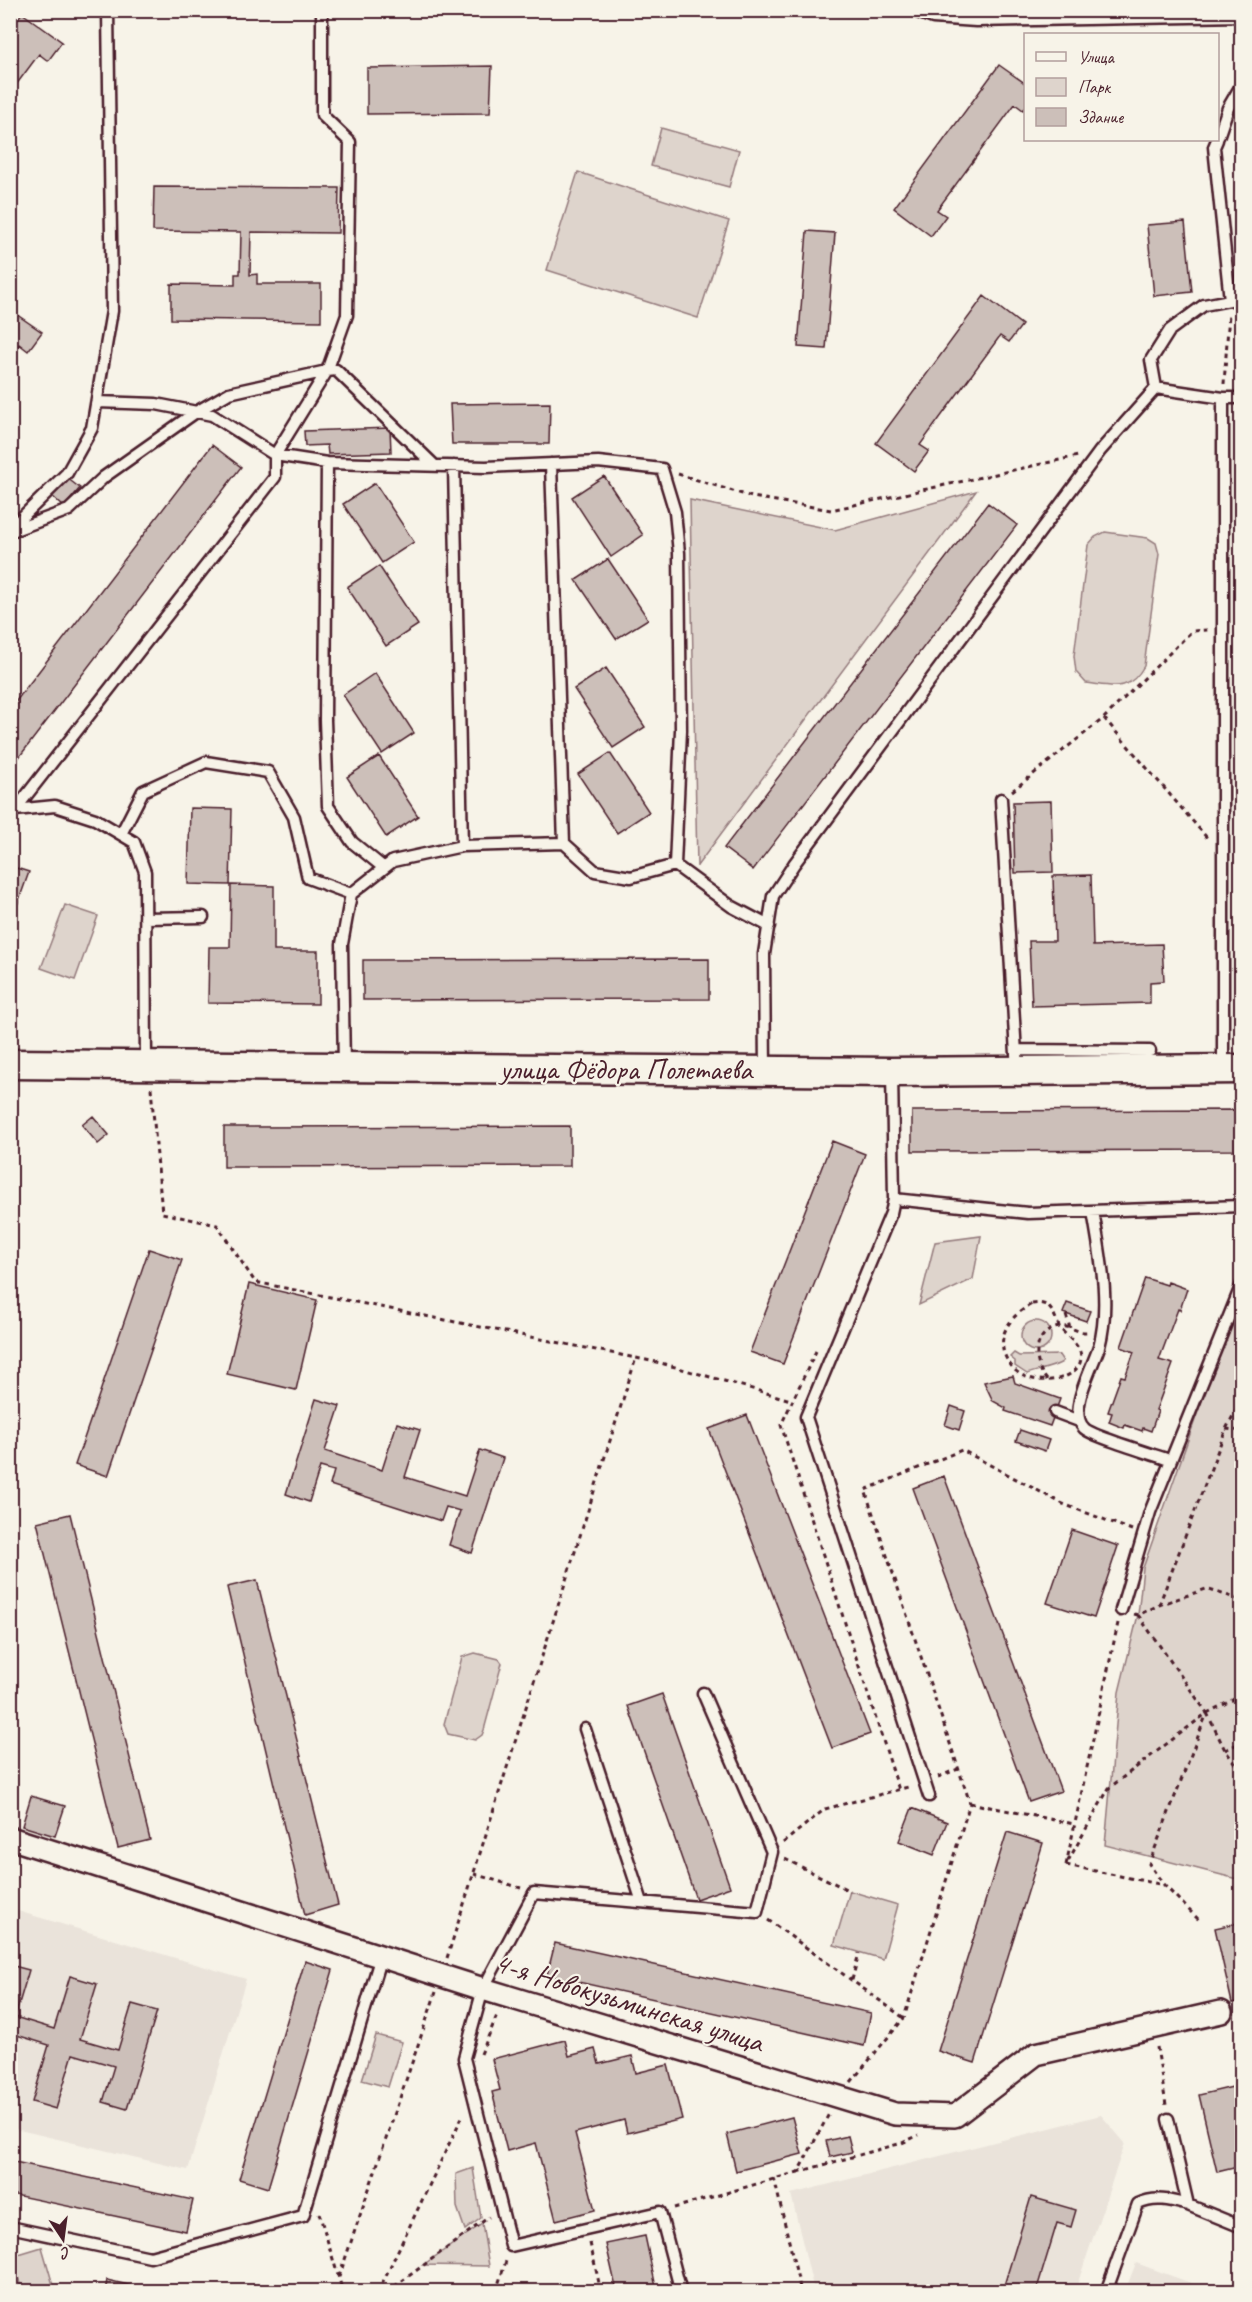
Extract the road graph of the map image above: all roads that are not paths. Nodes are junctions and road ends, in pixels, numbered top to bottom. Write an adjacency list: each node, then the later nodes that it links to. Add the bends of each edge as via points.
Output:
1 (108, 10): 14 (lane, via 112,311)
2 (322, 10): 10 (lane, via 322,115 350,142 347,315)
3 (912, 10): 4 (lane, via 933,18 976,21)
4 (1032, 15): 5 (lane)
5 (1241, 16): 6 (lane)
6 (1242, 28)
7 (1242, 84): 8 (lane)
8 (1219, 133)
9 (1216, 141): 11 (lane, via 1230,300 1204,305 1170,330 1151,360)
10 (327, 371): 15 (lane, via 229,393); 16 (lane); 19 (lane, via 336,370)
11 (1156, 388): 12 (lane); 31 (lane, via 1100,452 794,864 773,896)
12 (1224, 398): 13 (lane); 36 (lane, via 1223,856)
13 (1242, 398)
14 (97, 402): 15 (lane, via 156,404); 21 (lane, via 93,428 68,473)
15 (196, 412): 16 (lane, via 212,416); 21 (lane, via 104,477 69,510)
16 (275, 455): 17 (lane); 23 (lane, via 275,477 15,810 55,806 95,819)
17 (327, 463): 19 (lane); 27 (lane, via 328,806 352,842)
18 (551, 464): 20 (lane); 24 (lane); 26 (lane, via 598,462 662,469 675,512 679,553 681,730)
19 (435, 466): 20 (lane)
20 (454, 466): 25 (lane)
21 (10, 530)
22 (1001, 799): 33 (lane)
23 (122, 834): 28 (lane, via 143,791 206,762 268,772 294,817 308,878); 30 (lane, via 134,842 145,872)
24 (564, 843): 25 (lane); 26 (lane, via 594,871 631,877)
25 (462, 846): 27 (lane, via 393,861)
26 (675, 865): 31 (lane, via 731,906)
27 (384, 868): 28 (lane)
28 (351, 894): 35 (lane, via 342,944)
29 (203, 917): 30 (lane)
30 (145, 918): 39 (lane)
31 (769, 926): 37 (lane, via 764,954)
32 (1150, 1051): 33 (lane)
33 (1017, 1061): 36 (main road, улица Фёдора Полетаева); 38 (main road, улица Фёдора Полетаева)
34 (10, 1064): 39 (main road, улица Фёдора Полетаева)
35 (344, 1067): 37 (main road, улица Фёдора Полетаева); 39 (main road, улица Фёдора Полетаева)
36 (1232, 1070)
37 (765, 1071): 38 (main road, улица Фёдора Полетаева)
38 (891, 1072): 40 (lane)
39 (148, 1076)
40 (894, 1199): 42 (lane, via 1028,1213); 50 (lane, via 806,1417)
41 (1242, 1206): 42 (lane)
42 (1093, 1211): 45 (lane, via 1102,1274 1102,1326 1078,1405)
43 (1242, 1284): 46 (lane)
44 (1055, 1412): 45 (lane)
45 (1079, 1421): 46 (lane, via 1086,1430)
46 (1169, 1460): 47 (lane)
47 (1121, 1610)
48 (703, 1694): 52 (lane, via 772,1852 757,1912)
49 (585, 1729): 52 (lane)
50 (928, 1796)
51 (10, 1838): 53 (street, 4-я Новокузьминская улица)
52 (642, 1902): 54 (lane, via 534,1893)
53 (381, 1956): 54 (street, 4-я Новокузьминская улица); 59 (lane, via 303,2216 150,2257)
54 (483, 1989): 55 (street, 4-я Новокузьминская улица, via 895,2114 955,2116 1035,2054); 60 (lane, via 464,2058 511,2246 660,2212)
55 (1221, 2012)
56 (1168, 2119): 57 (lane)
57 (1188, 2205): 58 (lane); 61 (lane, via 1168,2199 1149,2199 1138,2204)
58 (1242, 2226)
59 (10, 2227)
60 (681, 2292)
61 (1106, 2292)

